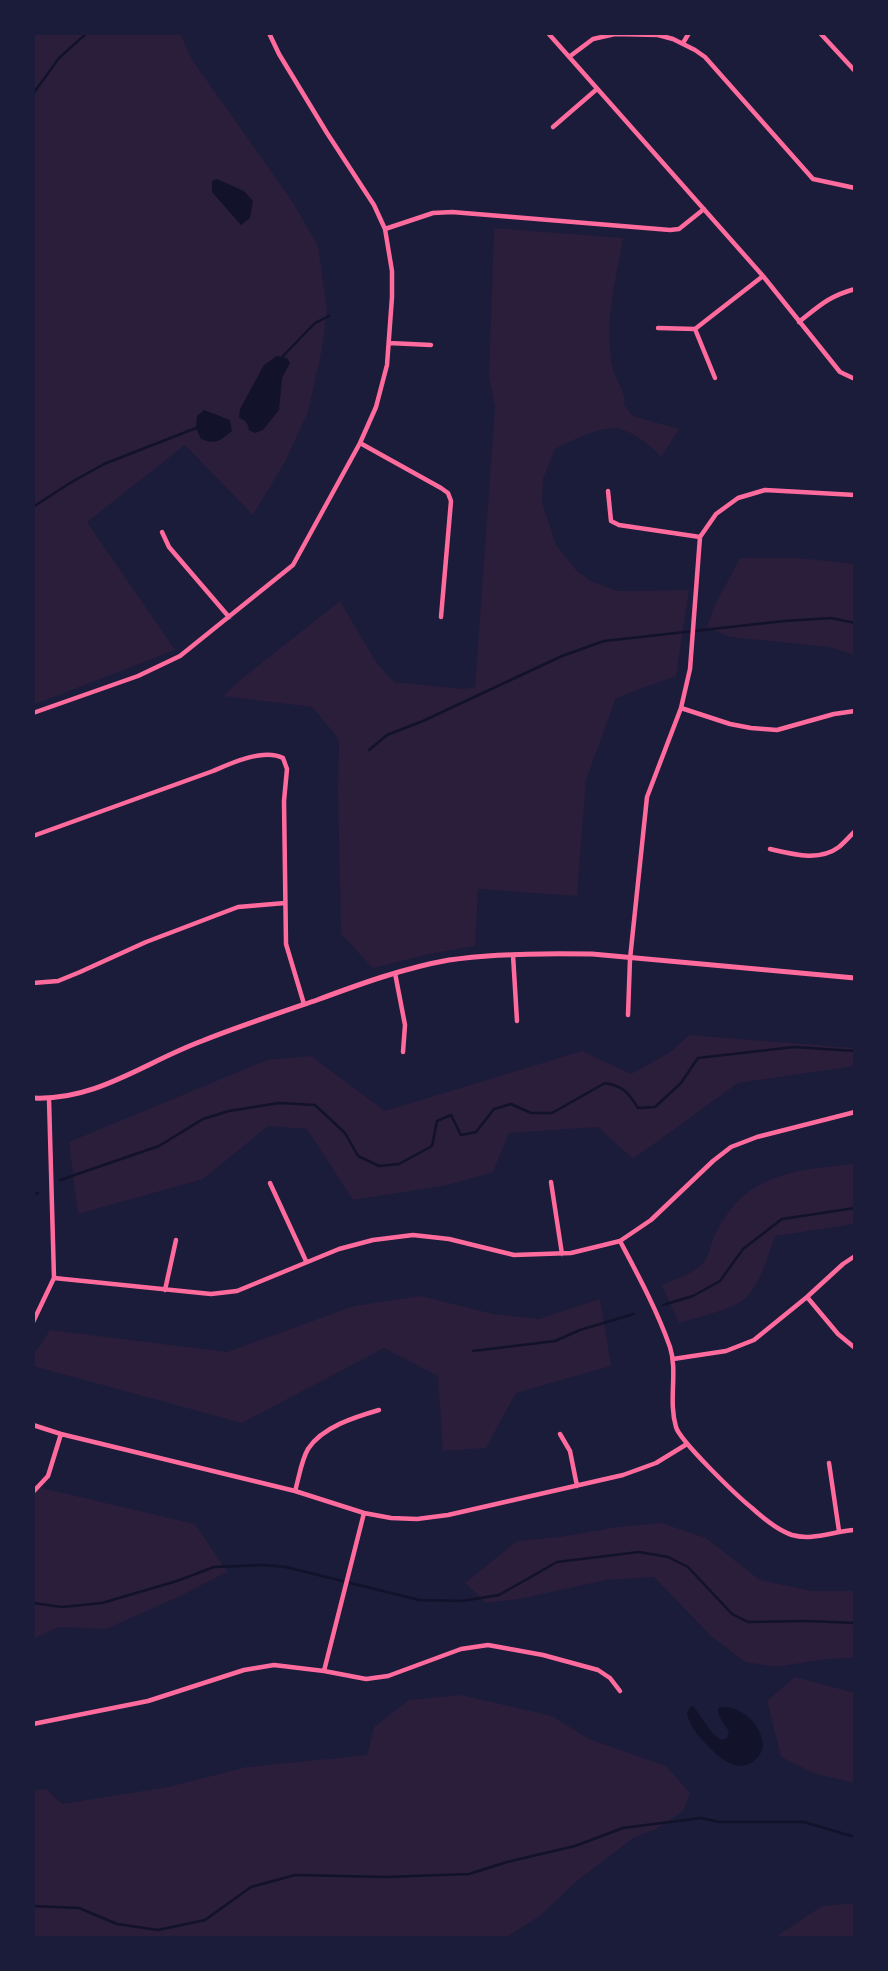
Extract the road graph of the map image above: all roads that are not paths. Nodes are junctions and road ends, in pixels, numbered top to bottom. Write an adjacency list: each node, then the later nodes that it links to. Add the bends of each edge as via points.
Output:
1 (270, 33): 12 (street)
2 (548, 33): 6 (street)
3 (689, 33): 5 (street)
4 (820, 33): 7 (street)
5 (683, 43): 6 (street, via 658,35 606,35); 10 (street, via 705,57 813,179)
6 (569, 57): 8 (street)
7 (855, 71)
8 (597, 89): 9 (street); 11 (street)
9 (553, 127)
10 (855, 188)
11 (704, 209): 12 (street, via 679,229 670,230 452,212 433,213); 13 (street)
12 (386, 229): 18 (street, via 392,297)
13 (763, 276): 15 (street); 17 (street)
14 (855, 289): 15 (street, via 831,297)
15 (799, 322): 21 (street, via 840,372)
16 (659, 328): 17 (street)
17 (695, 329): 20 (street)
18 (389, 343): 19 (street); 22 (street, via 376,407)
19 (431, 345)
20 (715, 378)
21 (855, 379)
22 (360, 443): 27 (street, via 297,561); 28 (street, via 441,488 451,501)
23 (608, 491): 26 (street, via 611,521)
24 (855, 495): 26 (street, via 765,490 738,498 716,514)
25 (162, 532): 27 (street, via 169,547)
26 (700, 537): 29 (street, via 690,669)
27 (229, 617): 31 (street, via 165,665)
28 (441, 617)
29 (681, 708): 30 (street, via 730,724 777,730); 37 (street, via 647,797)
30 (855, 711)
31 (33, 713)
32 (855, 831): 34 (street, via 824,855)
33 (33, 836): 35 (street, via 236,760 278,755 287,769)
34 (770, 849)
35 (285, 903): 40 (street, via 238,907 58,981); 41 (street, via 286,944)
36 (513, 955): 37 (street, via 592,954); 38 (street, via 448,960); 43 (street)
37 (630, 959): 39 (street); 42 (street)
38 (395, 974): 41 (street); 44 (street, via 405,1025)
39 (855, 978)
40 (33, 983)
41 (304, 1004): 46 (street, via 189,1046 109,1084)
42 (628, 1015)
43 (517, 1021)
44 (404, 1052)
45 (33, 1098): 46 (street)
46 (49, 1099): 55 (street)
47 (855, 1112): 51 (street, via 732,1147 651,1220)
48 (270, 1182): 54 (street)
49 (551, 1182): 52 (street)
50 (176, 1240): 56 (street)
51 (620, 1241): 52 (street); 60 (street)
52 (562, 1254): 54 (street, via 514,1255 413,1235 373,1240)
53 (855, 1256): 57 (street)
54 (306, 1261): 56 (street, via 237,1291)
55 (54, 1278): 56 (street); 58 (street)
56 (166, 1290)
57 (807, 1297): 59 (street); 60 (street, via 754,1340 726,1351)
58 (33, 1322)
59 (855, 1348)
60 (673, 1359): 65 (street, via 671,1407 677,1430)
61 (379, 1410): 68 (street, via 323,1434 308,1450)
62 (33, 1425): 63 (street)
63 (61, 1434): 68 (street); 69 (street, via 48,1476)
64 (560, 1434): 67 (street, via 570,1451)
65 (687, 1444): 67 (street, via 656,1463); 72 (street, via 778,1529 807,1538)
66 (829, 1463): 72 (street)
67 (577, 1486): 70 (street, via 448,1515 404,1518)
68 (295, 1491): 70 (street)
69 (33, 1492)
70 (364, 1513): 73 (street)
71 (855, 1530): 72 (street)
72 (839, 1531)
73 (324, 1671): 74 (street, via 366,1679 388,1676 461,1649 488,1645 598,1670); 75 (street, via 274,1665 244,1670 148,1701)
74 (620, 1691)
75 (33, 1724)

